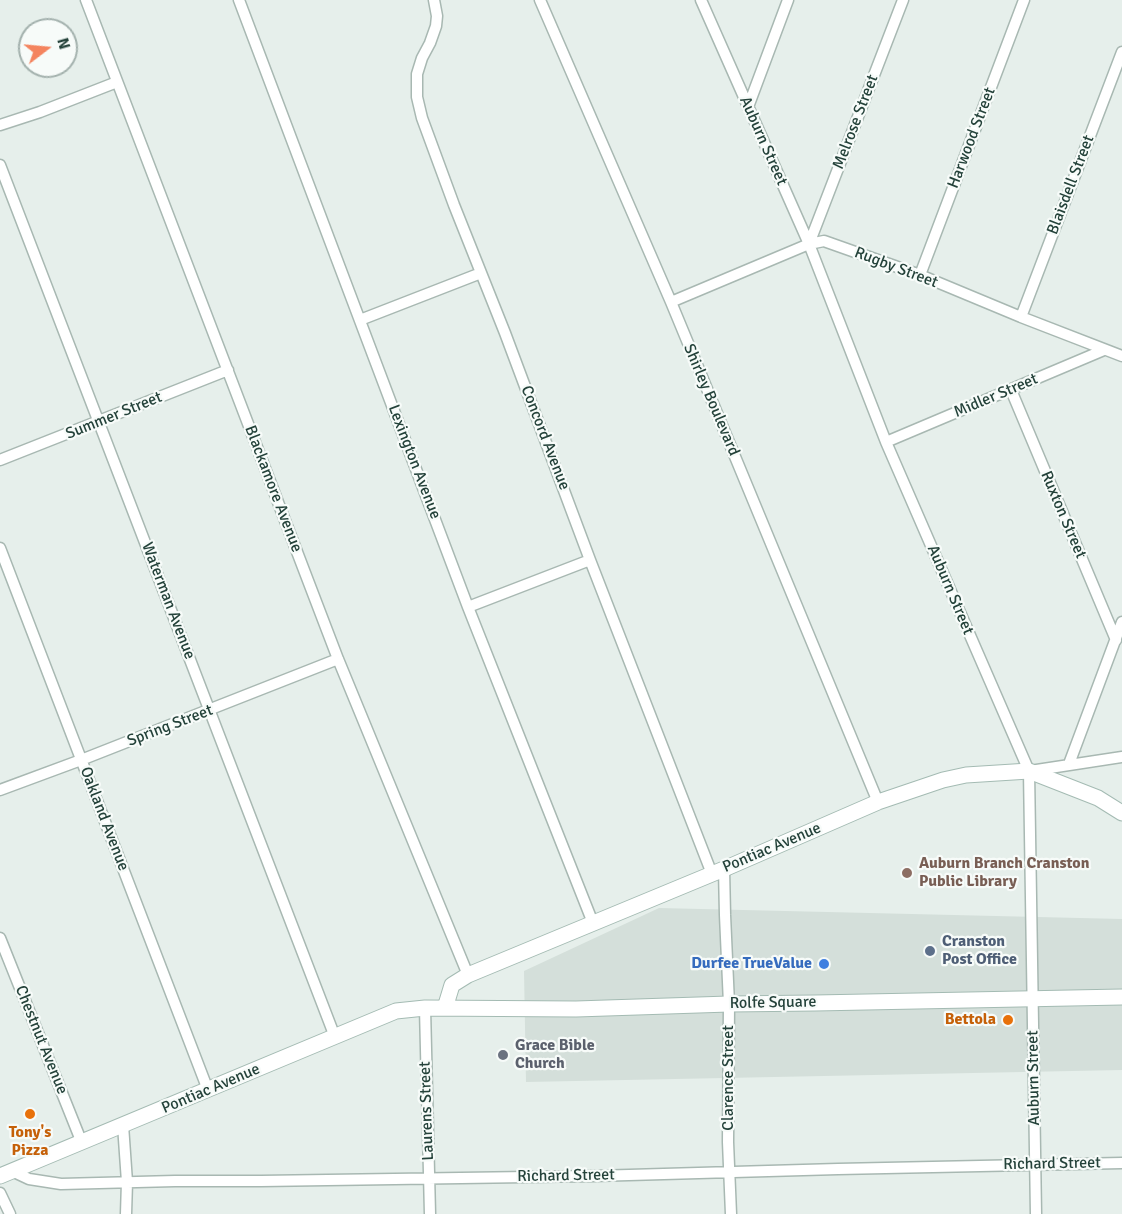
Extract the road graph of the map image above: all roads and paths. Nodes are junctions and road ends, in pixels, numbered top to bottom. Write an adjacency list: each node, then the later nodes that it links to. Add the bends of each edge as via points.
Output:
1 (86, 0): 10 (street, Blackamore Avenue)
2 (239, 0): 19 (street, Lexington Avenue)
3 (435, 0): 15 (street, Concord Avenue, via 436,26 418,66 417,97)
4 (540, 0): 17 (street, Shirley Boulevard)
5 (701, 0): 11 (street, Auburn Street)
6 (789, 0): 11 (street)
7 (903, 0): 14 (street, Melrose Street)
8 (1024, 0): 16 (street, Harwood Street)
9 (1122, 52): 18 (street, Blaisdell Street)
10 (117, 82): 12 (street); 22 (street, Blackamore Avenue)
11 (748, 107): 14 (street, Auburn Street)
12 (0, 125)
13 (0, 165): 24 (street, Waterman Avenue)
14 (809, 244): 16 (street, Rugby Street, via 824,241); 17 (street, Rugby Street); 25 (street, Auburn Street)
15 (481, 273): 19 (street); 28 (street, Concord Avenue)
16 (920, 275): 18 (street, Rugby Street)
17 (671, 302): 39 (street, Shirley Boulevard)
18 (1021, 317): 20 (street, Rugby Street)
19 (360, 320): 29 (street, Lexington Avenue)
20 (1104, 350): 21 (street, Rugby Street); 23 (street, Midler Street)
21 (1122, 356)
22 (228, 370): 24 (street, Summer Street); 32 (street, Blackamore Avenue)
23 (1011, 390): 25 (street, Midler Street); 31 (street, Ruxton Street)
24 (99, 422): 26 (street, Summer Street); 33 (street, Waterman Avenue)
25 (886, 442): 37 (street, Auburn Street)
26 (0, 460)
27 (0, 548): 35 (street, Oakland Avenue)
28 (590, 560): 29 (street); 41 (street, Concord Avenue)
29 (468, 607): 42 (street, Lexington Avenue)
30 (1122, 622): 31 (street)
31 (1116, 640): 36 (street)
32 (338, 659): 33 (street, Spring Street); 44 (street, Blackamore Avenue)
33 (210, 710): 35 (street, Spring Street); 50 (street, Waterman Avenue)
34 (1122, 757): 36 (street)
35 (81, 760): 38 (street, Spring Street); 51 (street, Oakland Avenue)
36 (1069, 764): 37 (street)
37 (1029, 771): 39 (main road, Pontiac Avenue, via 955,777); 40 (main road, Pontiac Avenue, via 1098,798); 46 (street, Auburn Street)
38 (0, 790)
39 (878, 802): 41 (main road, Pontiac Avenue)
40 (1122, 813)
41 (718, 871): 42 (main road, Pontiac Avenue); 47 (street, Clarence Street)
42 (593, 923): 44 (main road, Pontiac Avenue)
43 (0, 938): 53 (street, Chestnut Avenue)
44 (468, 975): 49 (main road, Pontiac Avenue, via 452,985)
45 (1122, 997): 46 (main road, Rolfe Square)
46 (1032, 998): 47 (main road, Rolfe Square); 55 (street, Auburn Street)
47 (729, 1004): 49 (main road, Rolfe Square); 56 (street, Clarence Street)
48 (424, 1008): 49 (main road, Rolfe Square); 50 (main road, Pontiac Avenue, via 396,1011); 58 (street, Laurens Street)
49 (446, 1008)
50 (335, 1037): 51 (main road, Pontiac Avenue)
51 (208, 1090): 52 (main road, Pontiac Avenue)
52 (123, 1125): 53 (main road, Pontiac Avenue); 59 (street)
53 (82, 1143): 57 (main road, Pontiac Avenue)
54 (1122, 1163): 55 (street, Richard Street)
55 (1034, 1164): 56 (street, Richard Street); 65 (street, Auburn Street)
56 (730, 1171): 58 (street, Richard Street); 64 (street, Clarence Street)
57 (6, 1174): 59 (street, Richard Street, via 61,1184)
58 (429, 1177): 59 (street, Richard Street); 63 (street, Laurens Street)
59 (127, 1182): 62 (street)
60 (0, 1193): 61 (street)
61 (10, 1214)
62 (126, 1214)
63 (430, 1214)
64 (731, 1214)
65 (1036, 1214)

